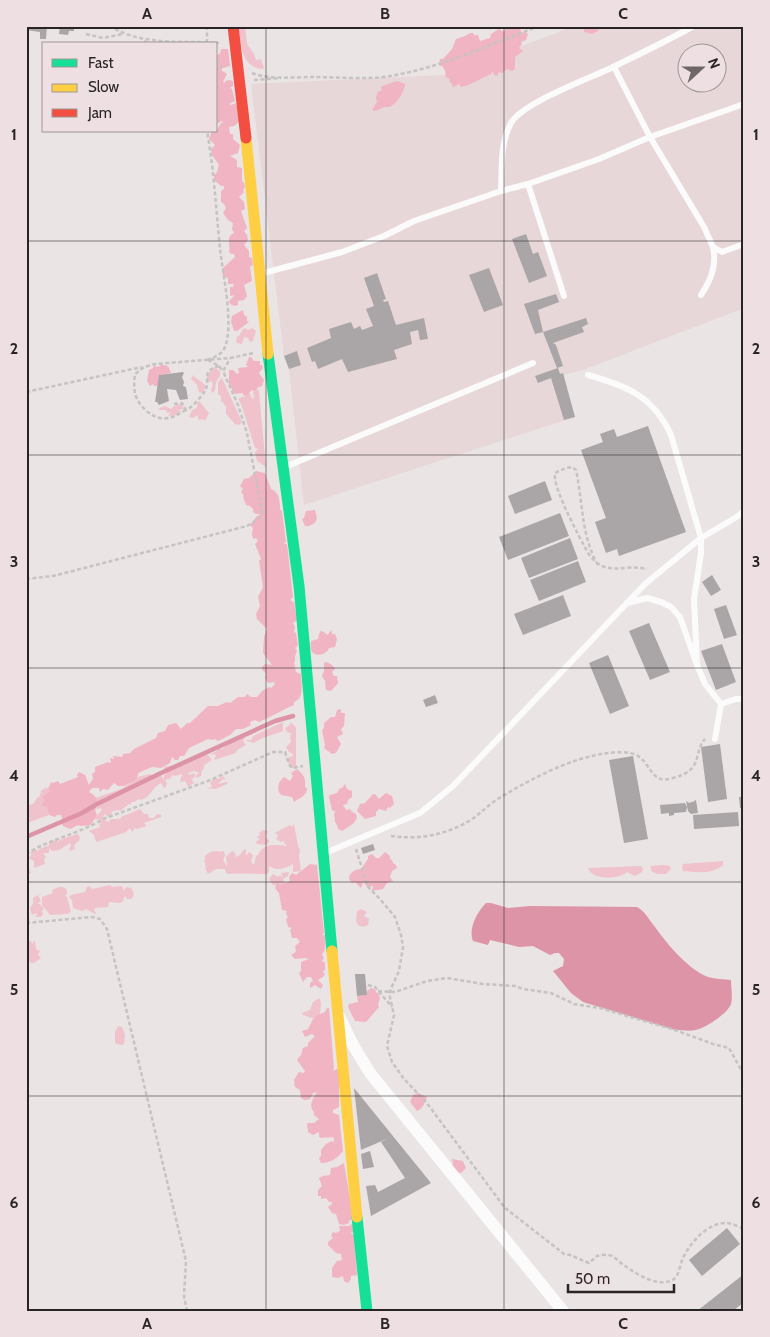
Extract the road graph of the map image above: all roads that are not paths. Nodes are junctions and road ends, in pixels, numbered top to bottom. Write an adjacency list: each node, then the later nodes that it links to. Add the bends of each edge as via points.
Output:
1 (233, 26): 12 (street)
2 (694, 26): 3 (lane)
3 (614, 67): 7 (lane); 9 (lane, via 560,90 530,106 512,121 503,143)
4 (744, 97): 6 (lane)
5 (744, 104): 6 (lane)
6 (740, 109): 7 (lane)
7 (650, 137): 8 (lane); 11 (lane, via 704,227)
8 (528, 184): 9 (lane); 14 (lane)
9 (501, 190): 12 (lane, via 414,221 342,252)
10 (744, 244): 11 (lane, via 722,252)
11 (712, 247): 13 (lane, via 715,256 712,275)
12 (259, 274): 17 (street)
13 (701, 295)
14 (564, 296)
15 (533, 363): 17 (lane)
16 (588, 375): 19 (lane, via 626,387 650,403 667,426)
17 (284, 467): 25 (street)
18 (744, 511): 19 (lane)
19 (701, 538): 20 (lane); 21 (lane, via 702,553 694,599)
20 (626, 603): 21 (lane, via 647,598 671,607 680,617); 25 (lane, via 448,790 420,813)
21 (697, 665): 23 (lane, via 705,684)
22 (744, 699): 23 (lane)
23 (721, 704): 24 (lane)
24 (715, 739)
25 (324, 854): 26 (street)
26 (336, 1009): 27 (street); 28 (street, via 370,1073)
27 (368, 1311)
28 (563, 1311)

